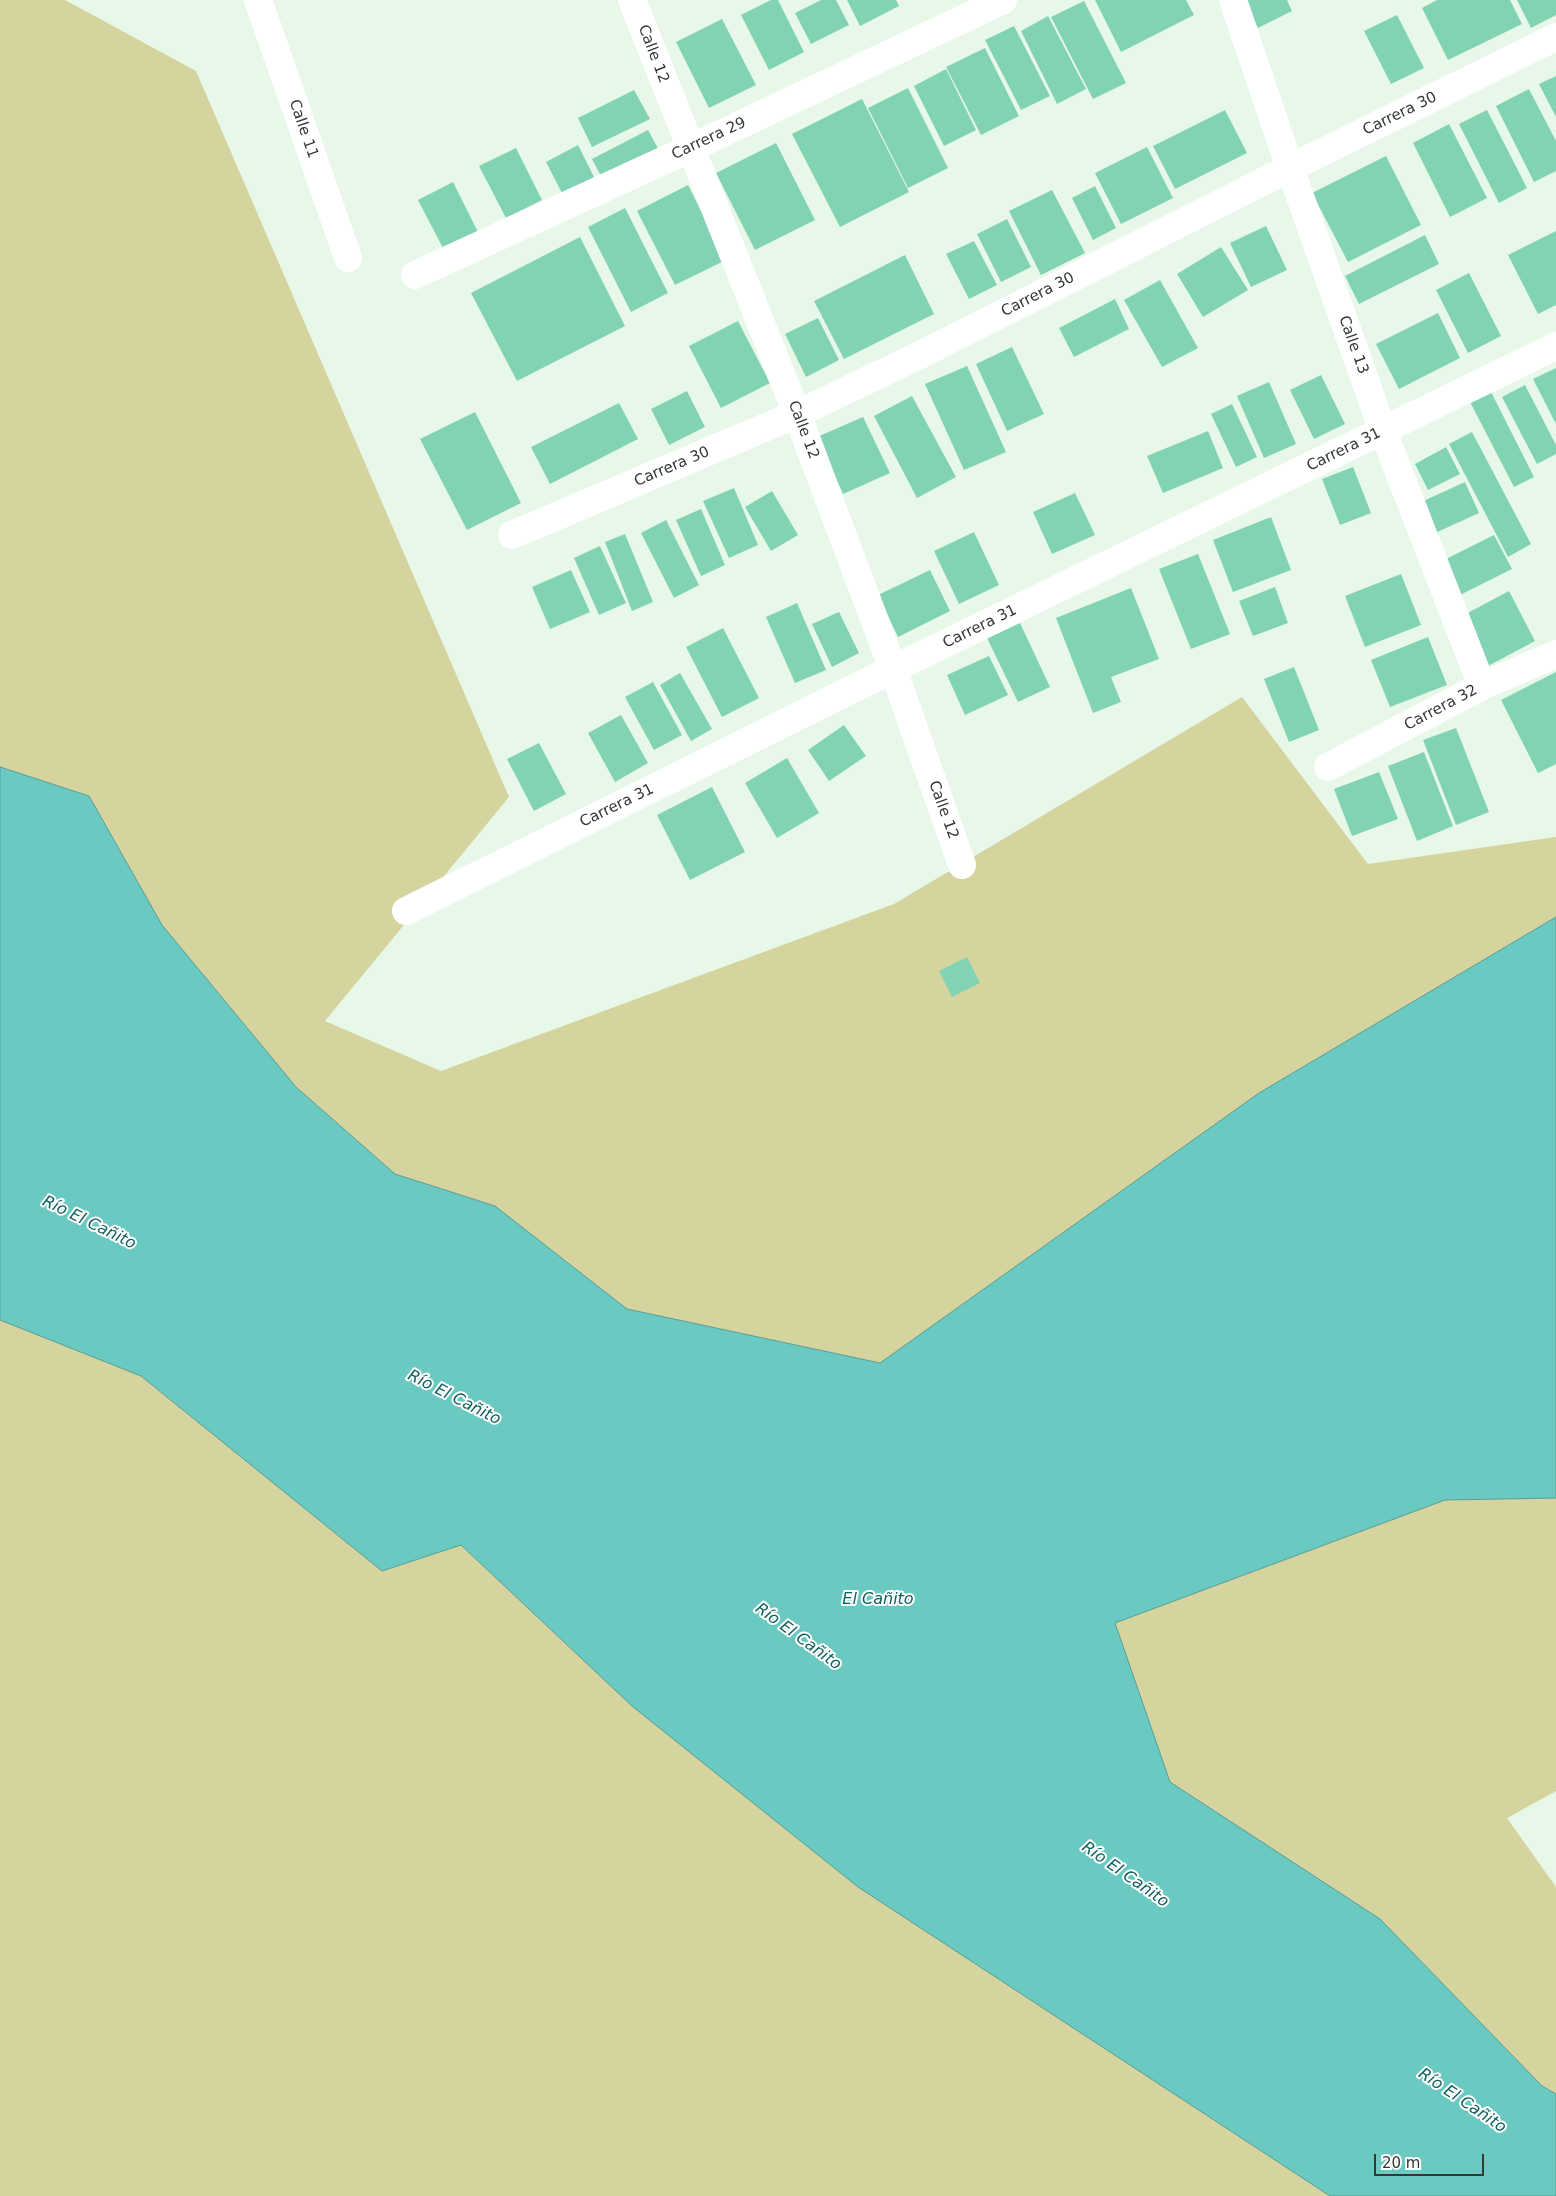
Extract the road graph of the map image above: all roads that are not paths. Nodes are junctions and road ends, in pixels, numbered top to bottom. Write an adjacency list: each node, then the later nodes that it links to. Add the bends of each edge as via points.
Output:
1 (258, 0): 8 (street, Calle 11)
2 (632, 0): 6 (street, Calle 12)
3 (1002, 0): 6 (street, Carrera 29)
4 (1233, 0): 7 (street, Calle 13)
5 (1556, 38): 7 (street, Carrera 30)
6 (690, 148): 9 (street, Carrera 29); 11 (street, Calle 12)
7 (1290, 168): 11 (street, Carrera 30); 12 (street, Calle 13)
8 (348, 258)
9 (415, 275)
10 (1556, 346): 12 (street, Carrera 31)
11 (796, 414): 13 (street, Carrera 30); 15 (street, Calle 12)
12 (1383, 431): 15 (street, Carrera 31); 16 (street, Calle 13)
13 (512, 535)
14 (1556, 654): 16 (street, Carrera 32)
15 (893, 669): 18 (street, Calle 12); 19 (street, Carrera 31)
16 (1482, 686): 17 (street, Carrera 32)
17 (1328, 767)
18 (962, 865)
19 (406, 911)

